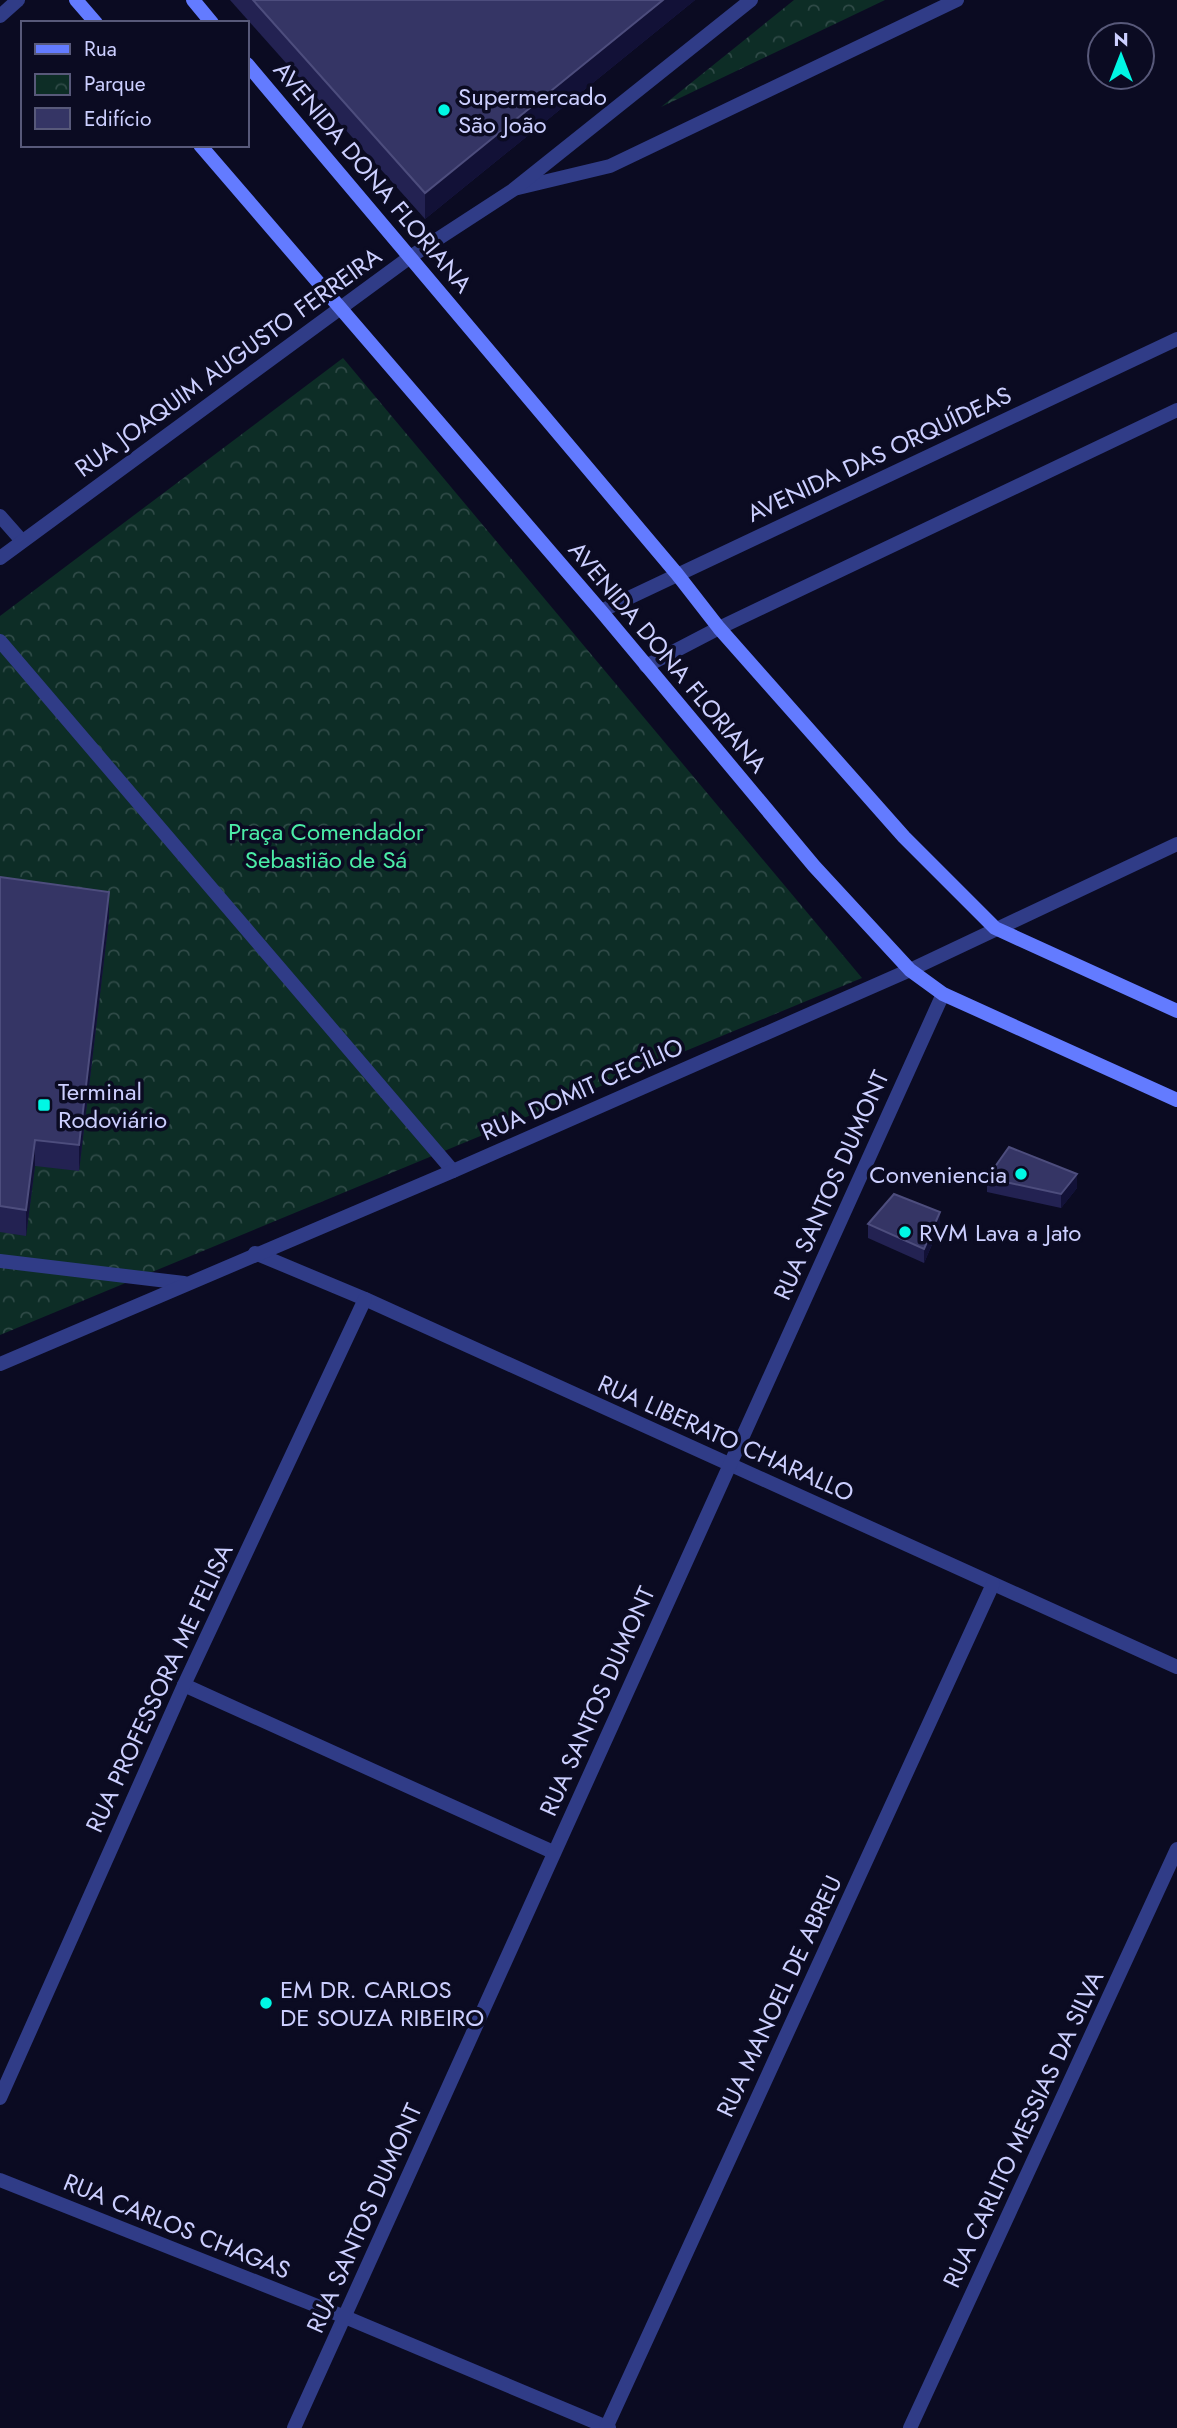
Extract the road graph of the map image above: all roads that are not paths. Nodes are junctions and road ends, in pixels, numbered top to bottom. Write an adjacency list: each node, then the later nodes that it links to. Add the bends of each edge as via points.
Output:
1 (18, 0): 6 (street)
2 (76, 0): 7 (main road)
3 (193, 0): 8 (main road)
4 (751, 0): 11 (street, RUA JOAQUIM AUGUSTO FERREIRA)
5 (957, 0): 11 (street, via 610,166)
6 (0, 16)
7 (94, 21)
8 (210, 21)
9 (248, 65): 12 (main road, AVENIDA DONA FLORIANA)
10 (202, 147): 13 (main road, AVENIDA DONA FLORIANA)
11 (513, 190): 12 (street, RUA JOAQUIM AUGUSTO FERREIRA)
12 (410, 257): 13 (street, RUA JOAQUIM AUGUSTO FERREIRA); 19 (main road, AVENIDA DONA FLORIANA)
13 (339, 308): 17 (street, RUA JOAQUIM AUGUSTO FERREIRA); 20 (main road, AVENIDA DONA FLORIANA)
14 (1177, 339): 19 (street, AVENIDA DAS ORQUÍDEAS)
15 (1177, 410): 21 (street)
16 (0, 516): 17 (street)
17 (22, 541): 18 (street, RUA JOAQUIM AUGUSTO FERREIRA)
18 (0, 558)
19 (677, 574): 20 (street, AVENIDA DAS ORQUÍDEAS); 21 (main road, AVENIDA DONA FLORIANA)
20 (601, 611): 23 (main road, AVENIDA DONA FLORIANA)
21 (719, 628): 23 (street); 25 (main road, AVENIDA DONA FLORIANA, via 904,837)
22 (0, 641): 30 (street)
23 (646, 666): 26 (main road, AVENIDA DONA FLORIANA, via 814,866)
24 (1177, 844): 25 (street, RUA DOMIT CECÍLIO)
25 (995, 928): 26 (street, RUA DOMIT CECÍLIO); 28 (main road, AVENIDA DONA FLORIANA)
26 (910, 970): 27 (main road, AVENIDA DONA FLORIANA); 30 (street, RUA DOMIT CECÍLIO)
27 (943, 994): 29 (main road, AVENIDA DONA FLORIANA); 36 (street, RUA SANTOS DUMONT)
28 (1177, 1011)
29 (1177, 1100)
30 (453, 1171): 31 (street, RUA DOMIT CECÍLIO)
31 (256, 1253): 33 (street, RUA DOMIT CECÍLIO); 34 (street, RUA LIBERATO CHARALLO)
32 (0, 1261): 33 (street)
33 (184, 1283): 35 (street, RUA DOMIT CECÍLIO)
34 (365, 1298): 36 (street, RUA LIBERATO CHARALLO); 39 (street, RUA PROFESSORA ME FELISA)
35 (0, 1364)
36 (729, 1464): 37 (street, RUA LIBERATO CHARALLO); 41 (street, RUA SANTOS DUMONT)
37 (993, 1584): 38 (street, RUA LIBERATO CHARALLO); 46 (street, RUA MANOEL DE ABREU)
38 (1177, 1667)
39 (184, 1685): 41 (street); 42 (street, RUA PROFESSORA ME FELISA)
40 (1177, 1849): 47 (street, RUA CARLITO MESSIAS DA SILVA)
41 (553, 1852): 44 (street, RUA SANTOS DUMONT)
42 (0, 2098)
43 (0, 2180): 44 (street, RUA CARLOS CHAGAS)
44 (345, 2317): 45 (street, RUA SANTOS DUMONT); 46 (street, RUA CARLOS CHAGAS)
45 (294, 2428)
46 (607, 2428)
47 (910, 2428)

